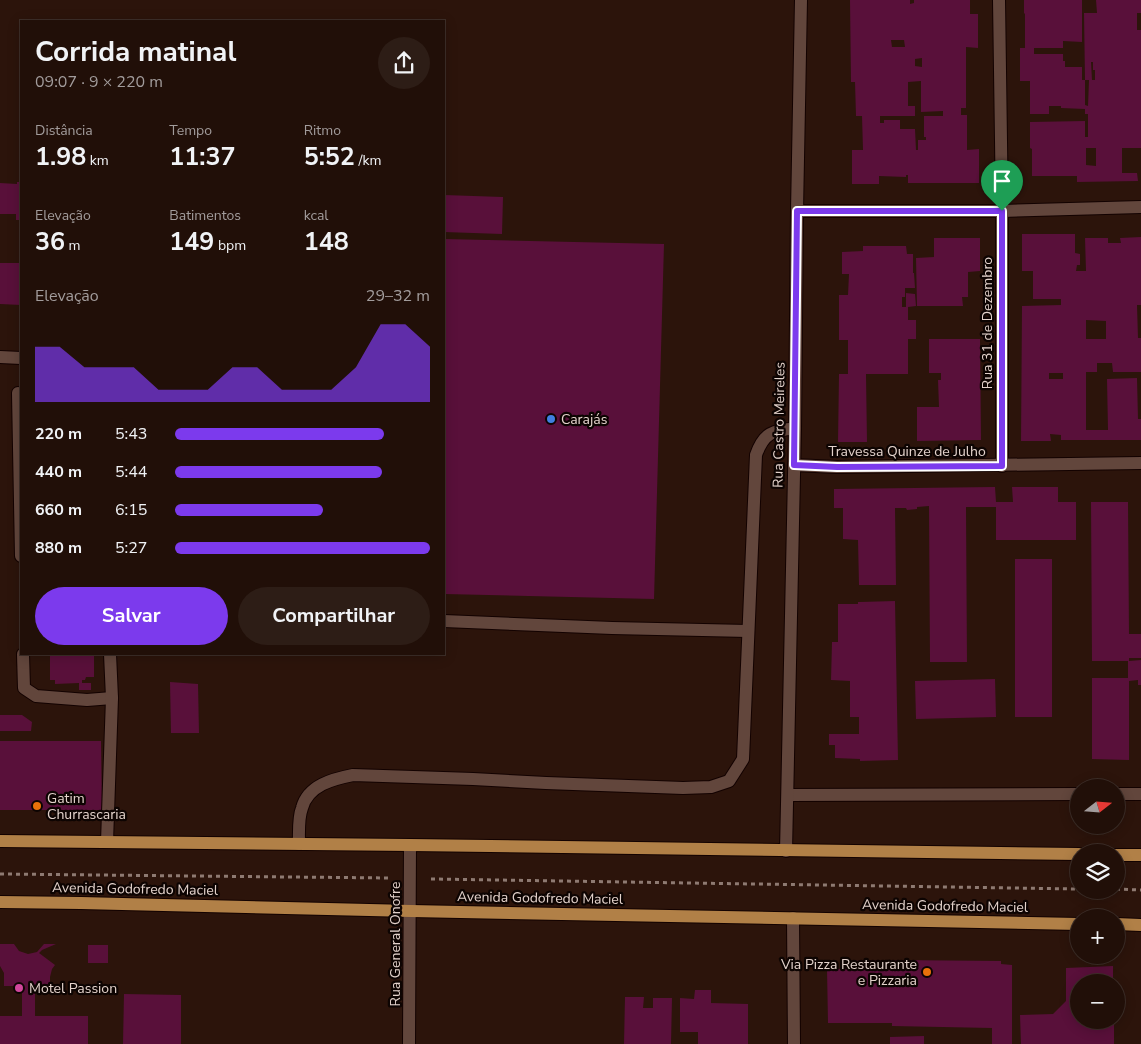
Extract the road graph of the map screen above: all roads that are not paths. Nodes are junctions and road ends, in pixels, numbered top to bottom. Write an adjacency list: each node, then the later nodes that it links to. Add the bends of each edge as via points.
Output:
1 (801, 0): 4 (street, Rua Castro Meireles)
2 (999, 0): 5 (street, Rua 31 de Dezembro)
3 (1141, 207): 5 (street)
4 (797, 211): 5 (street); 9 (street, Rua Castro Meireles)
5 (1002, 211): 12 (street, Rua 31 de Dezembro)
6 (0, 358): 7 (street)
7 (20, 358)
8 (18, 393): 13 (street)
9 (795, 428): 11 (street, Rua Castro Meireles); 15 (street, via 767,436 756,455)
10 (1141, 464): 12 (street, Travessa Quinze de Julho)
11 (794, 465): 12 (street, Travessa Quinze de Julho); 22 (street, Rua Castro Meireles)
12 (1002, 466)
13 (20, 502)
14 (445, 621): 15 (street)
15 (748, 631): 25 (street, via 743,759 729,781 711,787 683,788 353,775 334,778 307,796 301,809)
16 (23, 655): 18 (street, via 24,688 36,696 86,700)
17 (110, 655): 18 (street)
18 (112, 698): 24 (street)
19 (1070, 794): 22 (street)
20 (1125, 794): 21 (street)
21 (1141, 794)
22 (788, 795): 27 (street, Rua Castro Meireles)
23 (0, 841): 24 (main road)
24 (107, 842): 25 (main road)
25 (299, 844): 26 (main road)
26 (410, 845): 27 (main road); 32 (street, Rua General Onofre)
27 (786, 851): 28 (main road)
28 (1070, 854)
29 (1125, 855): 30 (main road)
30 (1141, 855)
31 (0, 902): 32 (main road, Avenida Godofredo Maciel)
32 (411, 910): 33 (main road, Avenida Godofredo Maciel); 37 (street, Rua General Onofre)
33 (793, 918): 34 (main road, Avenida Godofredo Maciel); 38 (street)
34 (1070, 924)
35 (1125, 924): 36 (main road)
36 (1141, 925)
37 (410, 1044)
38 (794, 1044)

